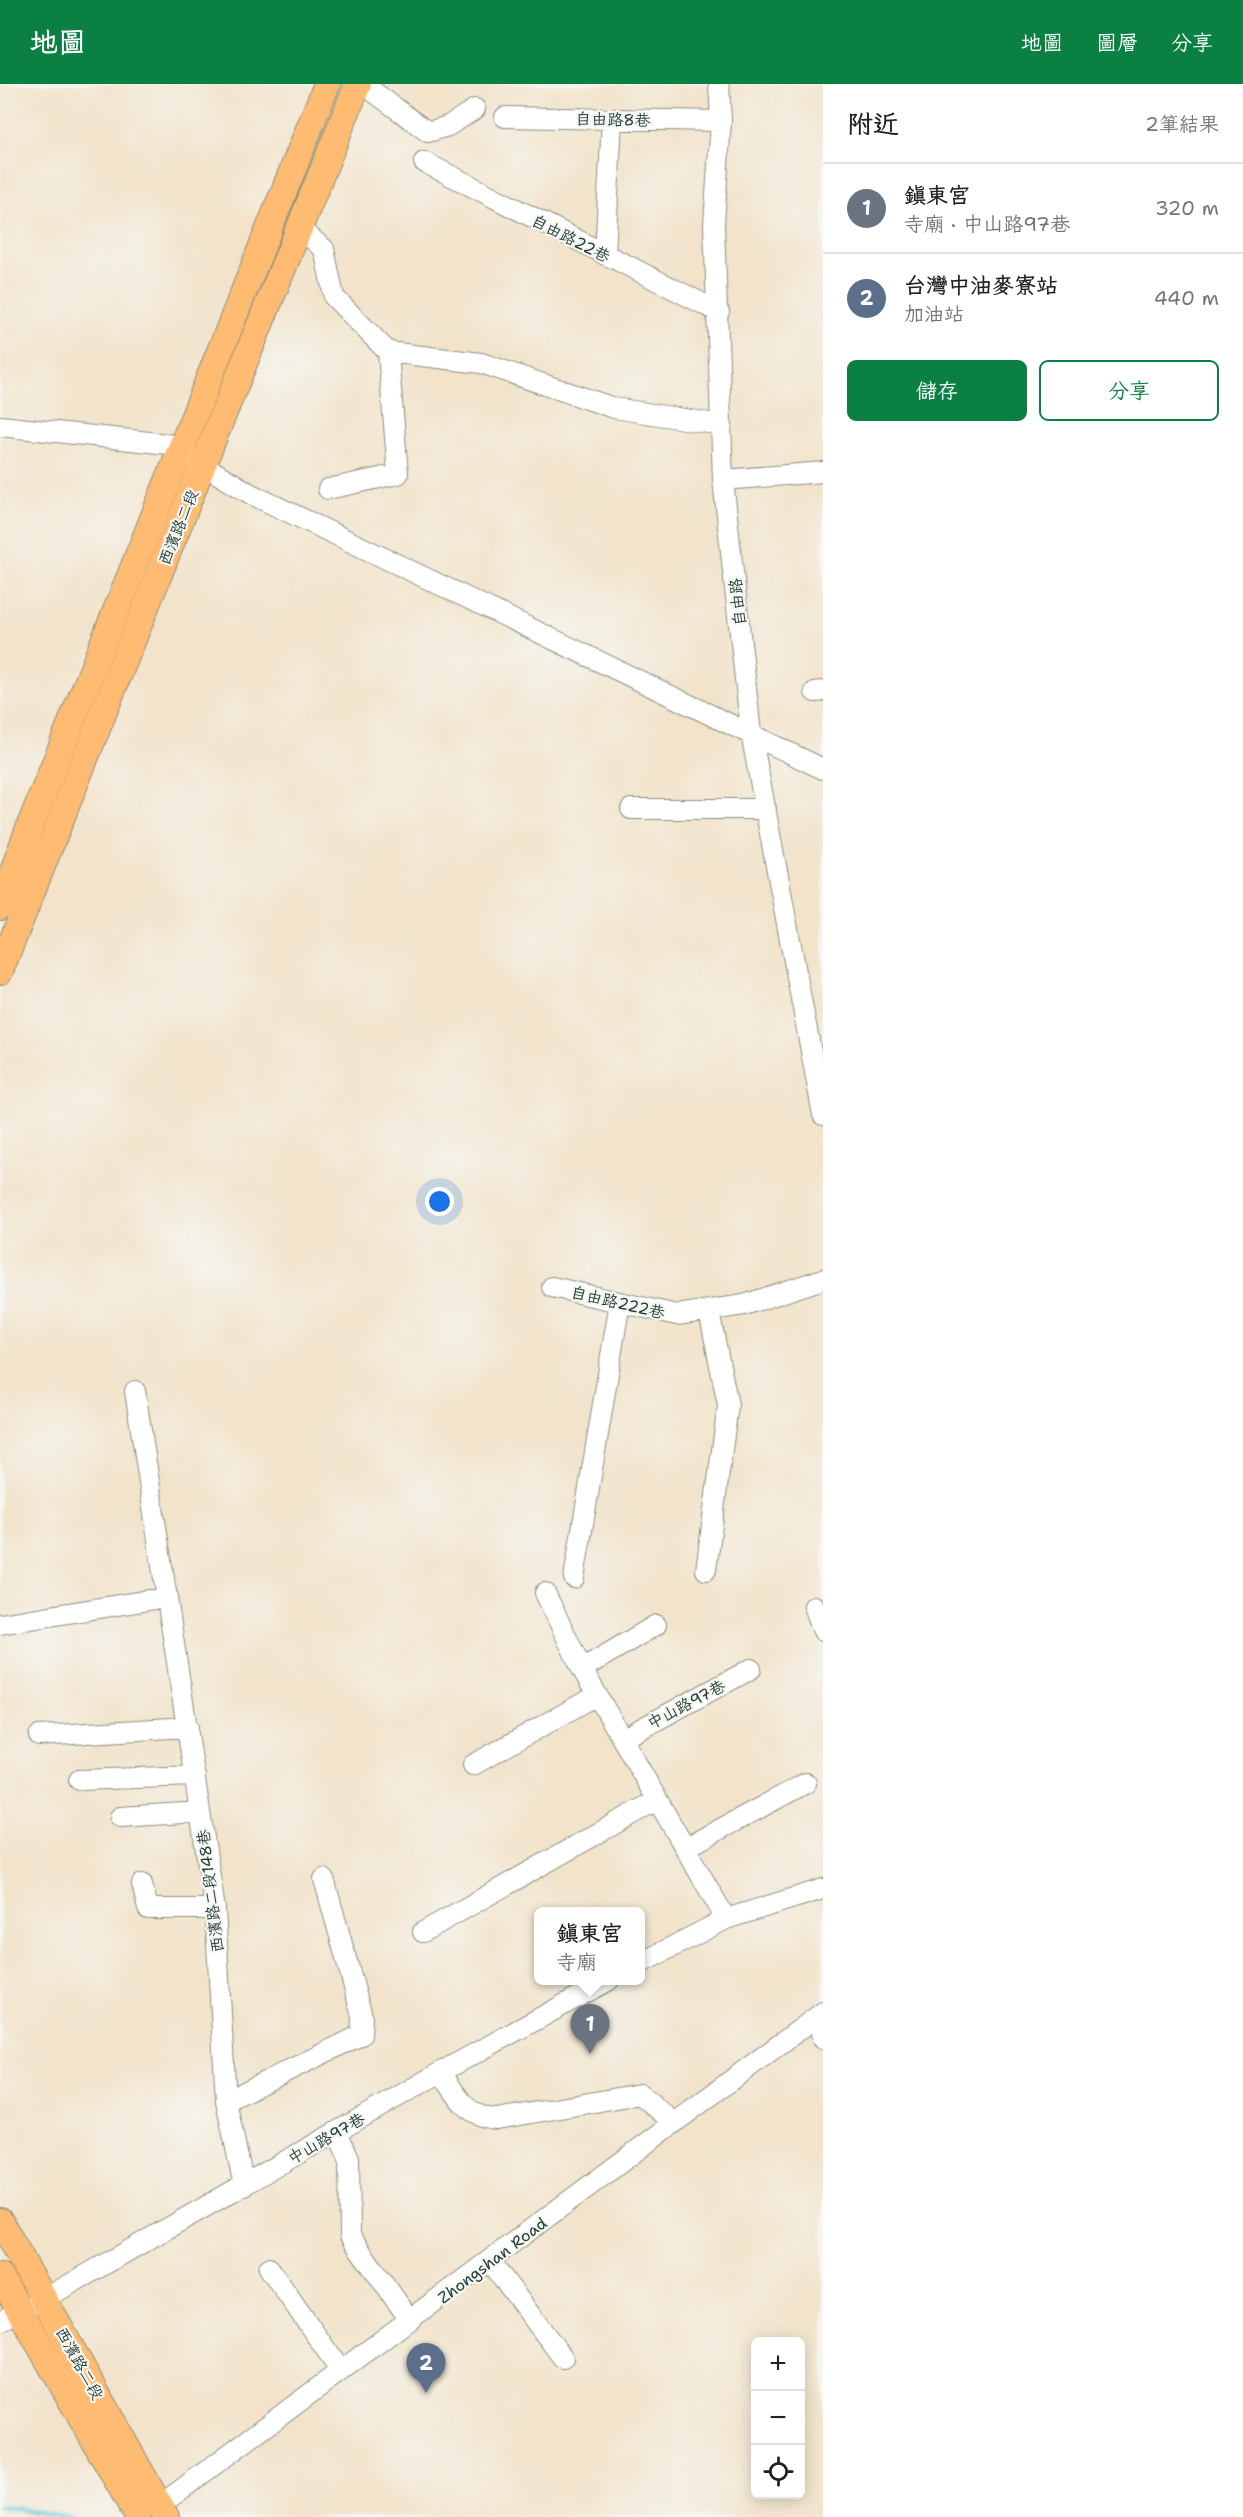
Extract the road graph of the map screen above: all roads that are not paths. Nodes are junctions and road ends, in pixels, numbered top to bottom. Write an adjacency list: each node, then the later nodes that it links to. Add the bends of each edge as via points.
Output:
1 (327, 84): 16 (main road, 西濱路二段)
2 (358, 84): 10 (main road, 西濱路二段)
3 (363, 84): 5 (street, via 428,132 448,126)
4 (719, 84): 8 (street, 自由路)
5 (475, 109)
6 (505, 117): 7 (street, 自由路8巷)
7 (612, 119): 8 (street, 自由路8巷); 11 (street)
8 (721, 121): 12 (street, 自由路, via 714,224)
9 (424, 162): 11 (street, 自由路22巷)
10 (299, 228): 13 (street, via 324,249 333,297); 16 (main road, 西濱路二段)
11 (605, 255): 12 (street, 自由路22巷)
12 (719, 312): 14 (street, 自由路)
13 (388, 352): 14 (street, via 481,363 614,408); 19 (street, via 398,474)
14 (722, 424): 18 (street, 自由路)
15 (0, 426): 16 (street, via 168,444)
16 (192, 458): 20 (street, via 251,494); 24 (main road, 西濱路二段, via 27,833); 25 (main road, 西濱路二段)
17 (823, 472): 18 (street)
18 (723, 480): 20 (street, 自由路)
19 (328, 489)
20 (751, 733): 21 (street); 23 (street, 自由路)
21 (823, 769)
22 (631, 809): 23 (street)
23 (766, 809): 26 (street, 自由路)
24 (0, 907)
25 (0, 971)
26 (823, 1115)
27 (823, 1279): 30 (street, 自由路222巷, via 744,1305)
28 (552, 1287): 29 (street, 自由路222巷)
29 (620, 1302): 30 (street, 自由路222巷, via 677,1315); 33 (street)
30 (709, 1311): 32 (street, via 728,1404)
31 (135, 1391): 35 (street, 西濱路二段148巷)
32 (706, 1570)
33 (574, 1578)
34 (545, 1593): 40 (street)
35 (168, 1597): 37 (street); 43 (street, 西濱路二段148巷)
36 (814, 1605): 39 (street)
37 (0, 1624)
38 (656, 1625): 40 (street)
39 (823, 1631)
40 (582, 1669): 42 (street)
41 (751, 1669): 45 (street, 中山路97巷)
42 (597, 1695): 45 (street); 46 (street)
43 (188, 1727): 44 (street); 47 (street, 西濱路二段148巷)
44 (39, 1736)
45 (622, 1739): 50 (street)
46 (473, 1765)
47 (195, 1776): 48 (street); 51 (street, 西濱路二段148巷)
48 (79, 1780)
49 (806, 1783): 53 (street)
50 (657, 1800): 53 (street); 59 (street)
51 (200, 1812): 52 (street); 57 (street, 西濱路二段148巷)
52 (120, 1817)
53 (685, 1848): 58 (street)
54 (324, 1879): 65 (street, via 362,2016 361,2035)
55 (142, 1884): 57 (street, via 148,1909)
56 (823, 1888): 58 (street)
57 (215, 1909): 65 (street, 西濱路二段148巷)
58 (726, 1919): 60 (street)
59 (423, 1932)
60 (645, 1961)
61 (600, 1985): 64 (street, 中山路97巷)
62 (821, 2014): 63 (street); 66 (street, Zhongshan Road)
63 (823, 2038)
64 (441, 2072): 66 (street, via 471,2113 487,2119 640,2094); 67 (street, 中山路97巷)
65 (226, 2101): 68 (street, 西濱路二段148巷)
66 (674, 2123): 70 (street, Zhongshan Road)
67 (337, 2132): 68 (street, 中山路97巷); 75 (street, via 349,2158 350,2236)
68 (244, 2186): 73 (street, 中山路97巷)
69 (0, 2221): 73 (main road, 西濱路二段)
70 (490, 2261): 75 (street, Zhongshan Road); 76 (street)
71 (269, 2268): 77 (street)
72 (0, 2276): 74 (main road, 西濱路二段)
73 (44, 2300): 74 (street, 中山路97巷); 78 (main road, 西濱路二段)
74 (10, 2316): 78 (main road, 西濱路二段)
75 (410, 2320): 77 (street, Zhongshan Road)
76 (563, 2358)
77 (341, 2371): 78 (street, Zhongshan Road)
78 (151, 2514)

